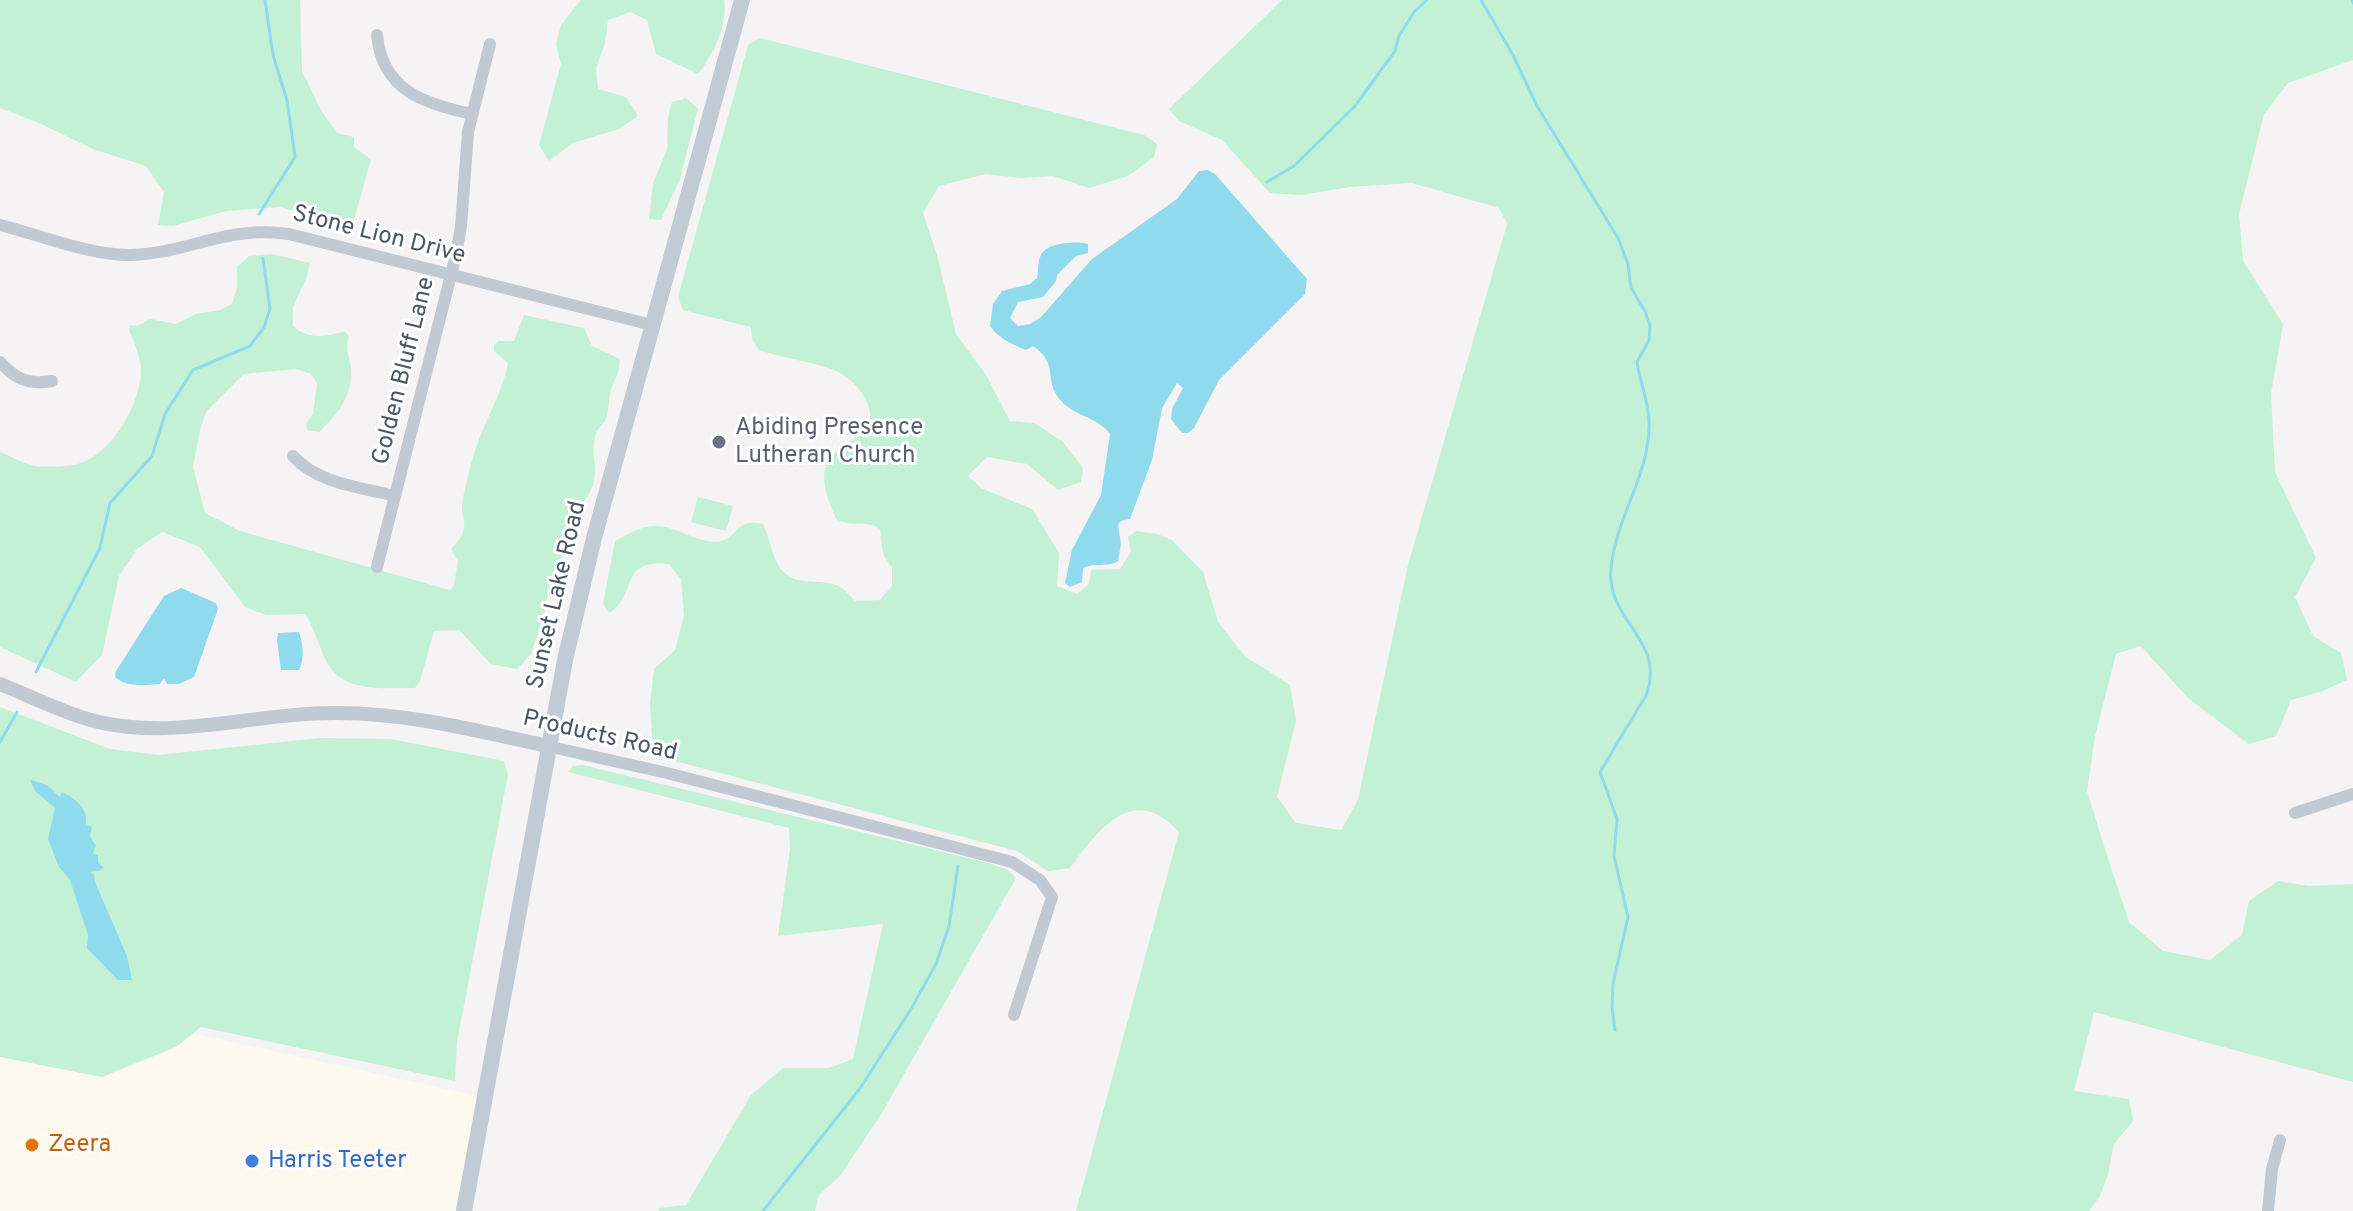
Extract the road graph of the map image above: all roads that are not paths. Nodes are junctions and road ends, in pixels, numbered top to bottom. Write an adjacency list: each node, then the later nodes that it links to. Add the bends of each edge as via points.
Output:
1 (742, 0): 7 (main road, Sunset Lake Road)
2 (377, 35): 4 (street, via 383,66 397,81 434,104)
3 (490, 44): 4 (street, Golden Bluff Lane)
4 (472, 114): 6 (street, Golden Bluff Lane)
5 (1, 230): 6 (street, Stone Lion Drive, via 131,255 222,235 274,232)
6 (452, 275): 7 (street, Stone Lion Drive); 11 (street, Golden Bluff Lane)
7 (652, 325): 14 (main road, Sunset Lake Road, via 594,538)
8 (0, 362): 9 (street, via 24,381)
9 (52, 381)
10 (293, 456): 11 (street, via 323,478)
11 (395, 496): 12 (street, Golden Bluff Lane)
12 (377, 567)
13 (0, 684): 14 (street, Products Road, via 121,726 365,714)
14 (547, 746): 17 (street, Products Road, via 1012,862 1040,880 1052,897); 19 (main road, Sunset Lake Road)
15 (2353, 794): 16 (street)
16 (2295, 813)
17 (1014, 1015)
18 (2280, 1140): 20 (street)
19 (464, 1211)
20 (2268, 1211)

